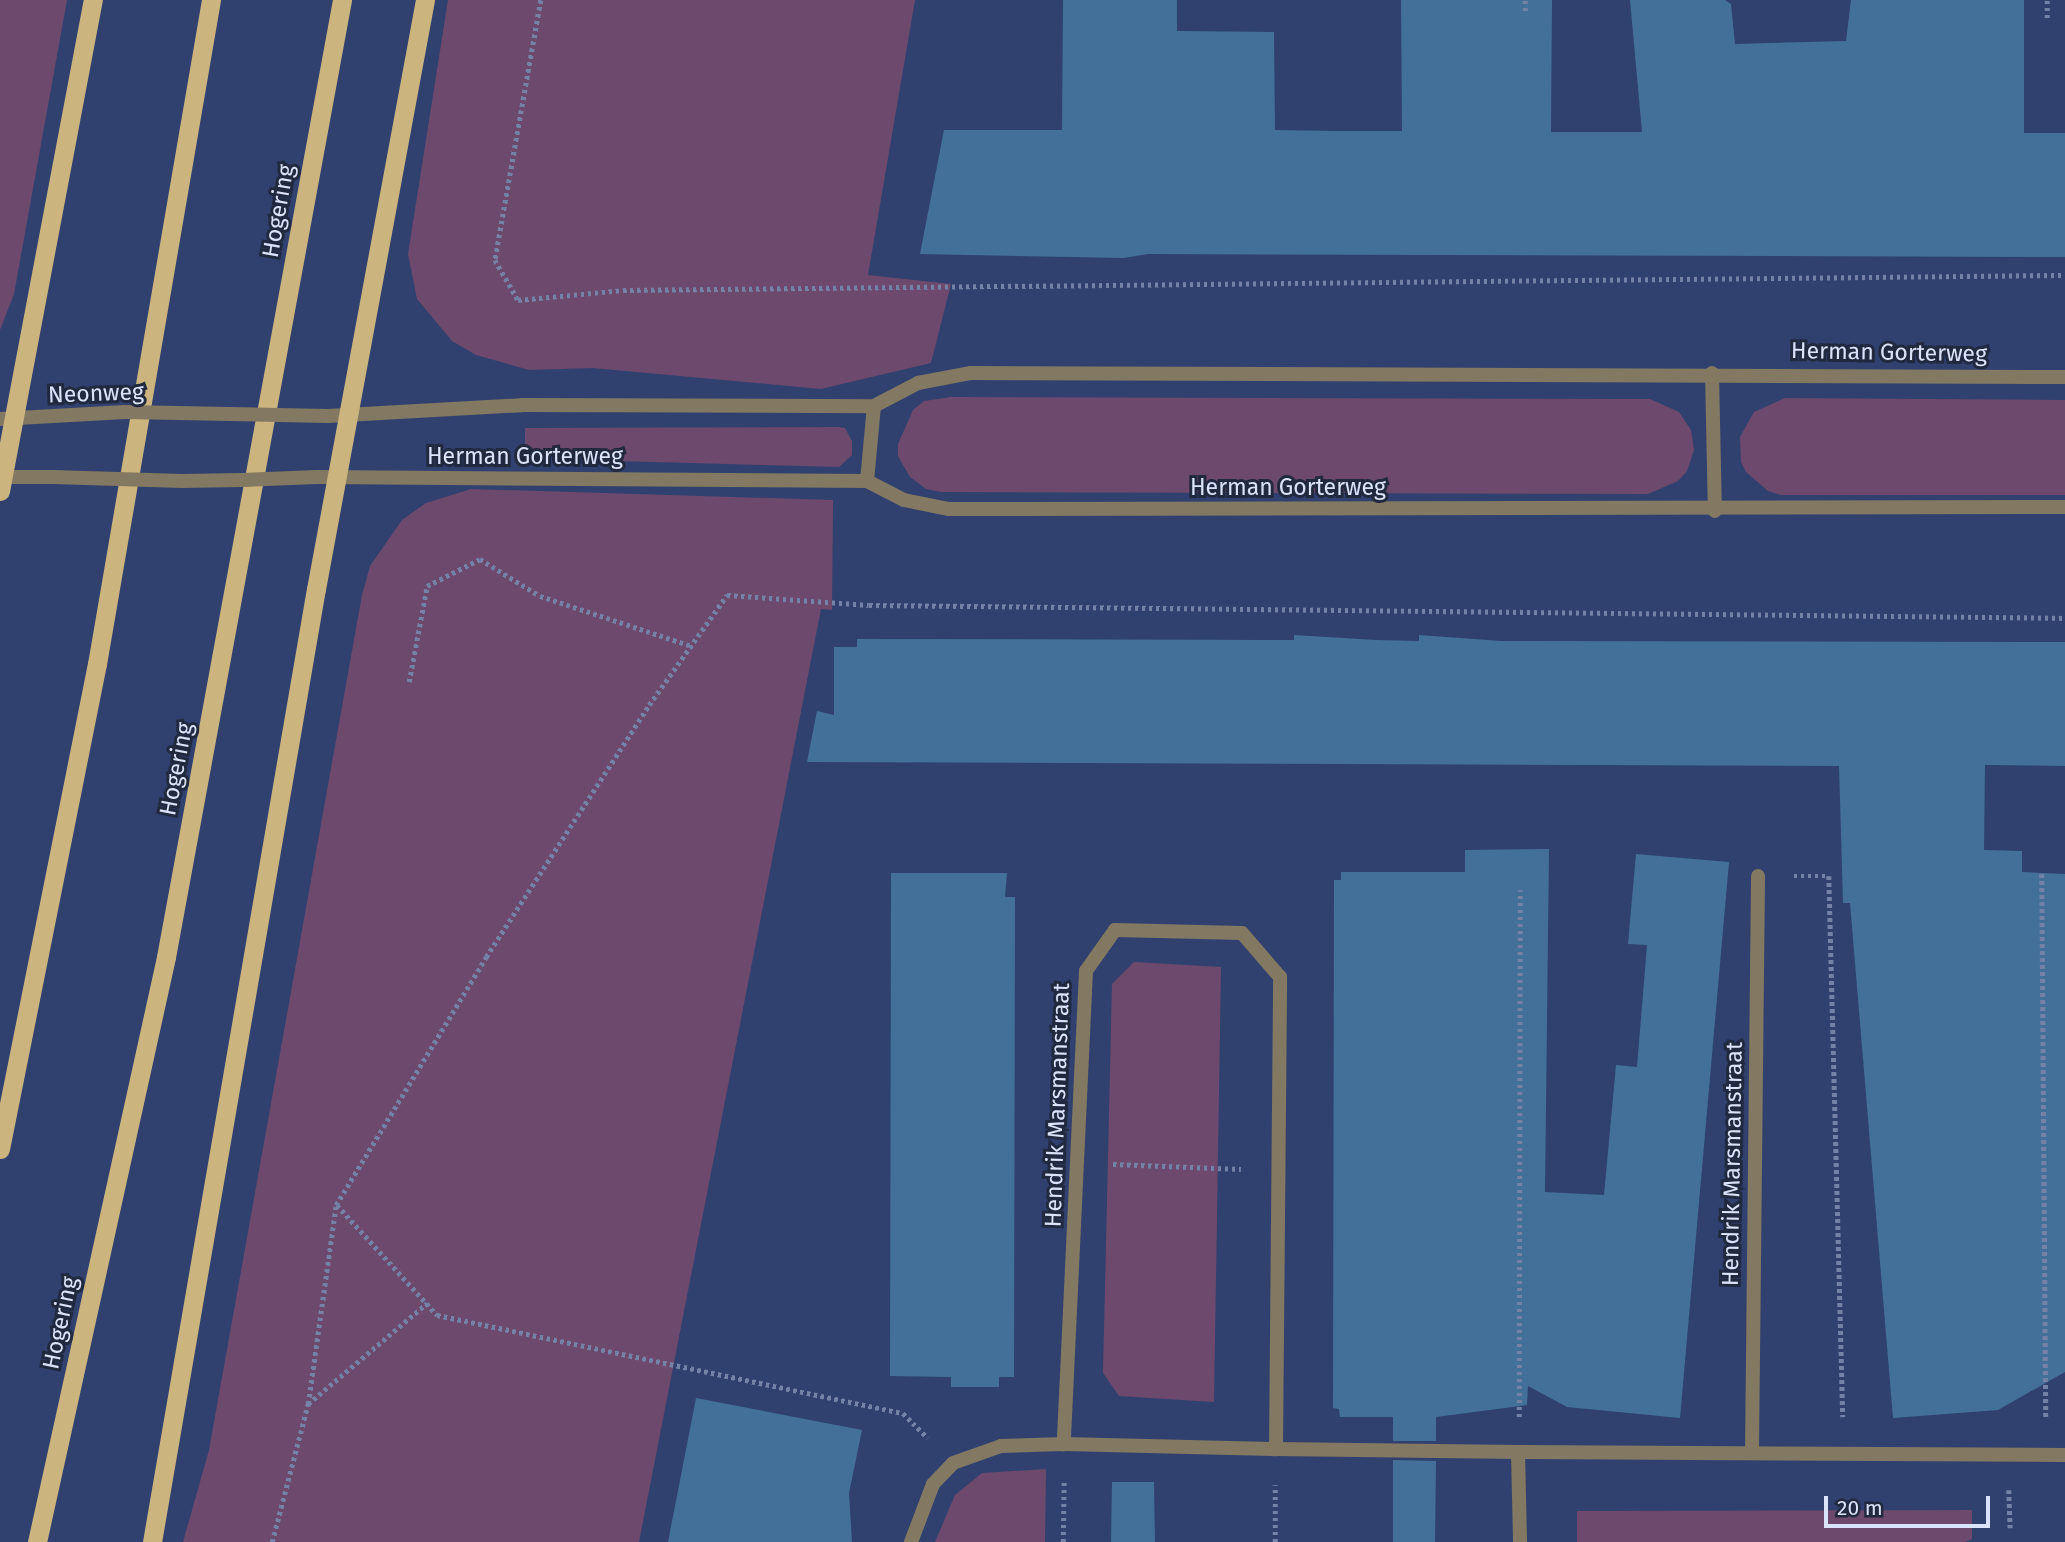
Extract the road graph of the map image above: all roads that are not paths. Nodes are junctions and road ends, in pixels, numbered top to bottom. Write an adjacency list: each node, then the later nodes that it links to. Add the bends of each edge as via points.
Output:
1 (93, 0): 10 (highway, via 36,306)
2 (211, 0): 17 (highway, via 97,664)
3 (342, 0): 23 (highway, Hogering, via 166,957)
4 (425, 0): 9 (highway)
5 (1712, 373): 6 (street, Herman Gorterweg); 7 (street, Herman Gorterweg, via 971,373 918,383); 15 (street)
6 (2065, 377)
7 (874, 406): 9 (street, Herman Gorterweg, via 522,405); 12 (street)
8 (195, 414): 9 (street, Herman Gorterweg, bridge); 10 (street, Neonweg, bridge)
9 (338, 415): 11 (highway)
10 (5, 419): 13 (highway)
11 (327, 477): 12 (street, Herman Gorterweg); 13 (street, Herman Gorterweg, bridge, via 183,481 53,477); 24 (highway)
12 (867, 481): 15 (street, Herman Gorterweg, via 904,500 949,509)
13 (1, 482)
14 (2065, 508): 15 (street, Herman Gorterweg)
15 (1715, 511)
16 (1758, 876): 20 (street, Hendrik Marsmanstraat)
17 (0, 1149)
18 (1064, 1444): 19 (street); 19 (street, Hendrik Marsmanstraat, via 1086,971 1115,930 1242,933 1280,977); 25 (street, via 1000,1446 953,1463 933,1483)
19 (1276, 1449): 21 (street)
20 (1752, 1451): 21 (street); 22 (street)
21 (1518, 1452): 26 (street)
22 (2065, 1455)
23 (37, 1542)
24 (152, 1542)
25 (911, 1542)
26 (1520, 1542)

